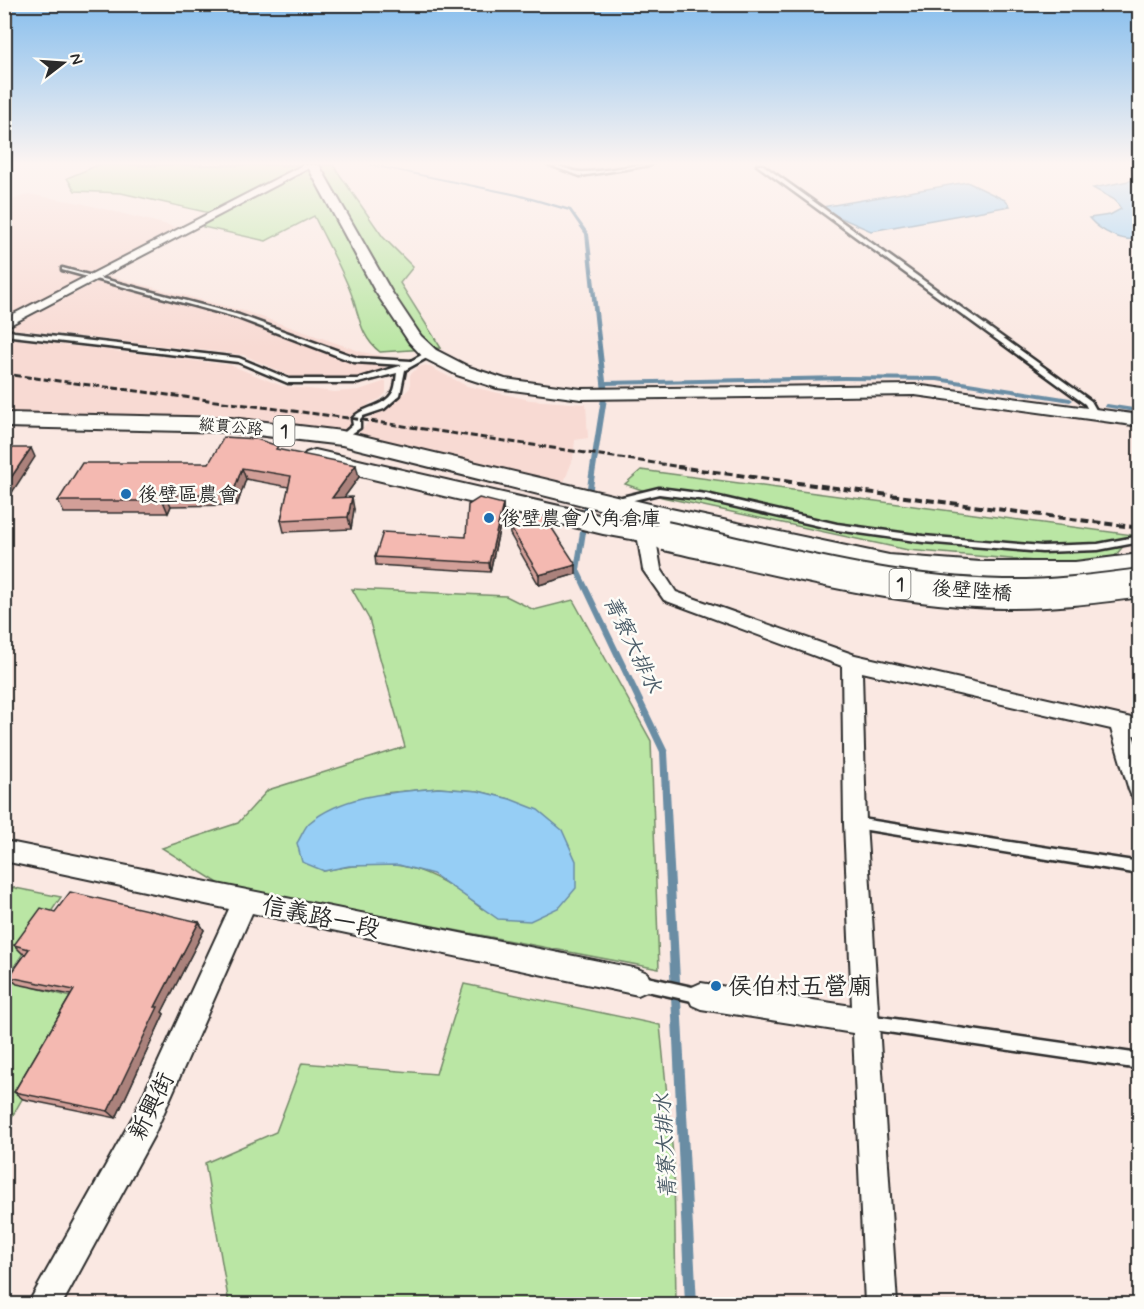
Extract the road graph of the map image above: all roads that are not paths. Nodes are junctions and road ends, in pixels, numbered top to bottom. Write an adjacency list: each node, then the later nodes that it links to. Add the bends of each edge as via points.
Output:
1 (191, 226): 5 (street)
2 (347, 226): 8 (street, via 402,320)
3 (844, 226): 11 (lane, via 1088,403)
4 (64, 269): 5 (lane)
5 (93, 276): 6 (street); 9 (lane, via 237,316 357,360)
6 (4, 324)
7 (4, 330): 10 (lane, via 239,360 288,381 348,382)
8 (430, 354): 9 (lane); 11 (street, via 463,371 503,384 581,394 915,390)
9 (411, 363): 10 (lane)
10 (401, 369): 16 (lane, via 397,393 381,407 360,414 357,426)
11 (1095, 415): 13 (street)
12 (4, 420): 14 (main road, 縱貫公路 / 1)
13 (1140, 421)
14 (45, 428): 15 (main road, 縱貫公路 / 1); 16 (main road, 縱貫公路 / 1, via 231,425); 17 (main road, 縱貫公路 / 1, via 275,446 325,460)
15 (4, 436)
16 (342, 438): 17 (main road, 縱貫公路 / 1)
17 (551, 500): 18 (main road, 1)
18 (607, 514): 19 (main road, 1); 20 (lane, via 658,491 706,497 837,527 923,539 1042,549 1098,547)
19 (660, 529): 21 (main road, 後壁陸橋 / 1, via 890,564 957,570 1074,572); 22 (main road, 後壁陸橋 / 1, bridge, via 899,584 1002,594); 23 (lane, via 735,556 906,593 987,601); 24 (street, via 652,570 670,596)
20 (1140, 539)
21 (1140, 563)
22 (1140, 583)
23 (1089, 601)
24 (852, 662): 25 (street); 27 (street)
25 (1129, 726): 26 (street)
26 (1140, 790)
27 (855, 823): 29 (lane); 33 (street)
28 (4, 851): 30 (street, 信義路一段)
29 (1140, 868)
30 (245, 901): 31 (street, 信義路一段); 35 (street, 新興街, via 144,1125)
31 (638, 982): 32 (lane)
32 (701, 996): 33 (street)
33 (866, 1022): 34 (lane); 36 (street)
34 (1140, 1062)
35 (44, 1305)
36 (880, 1305)

